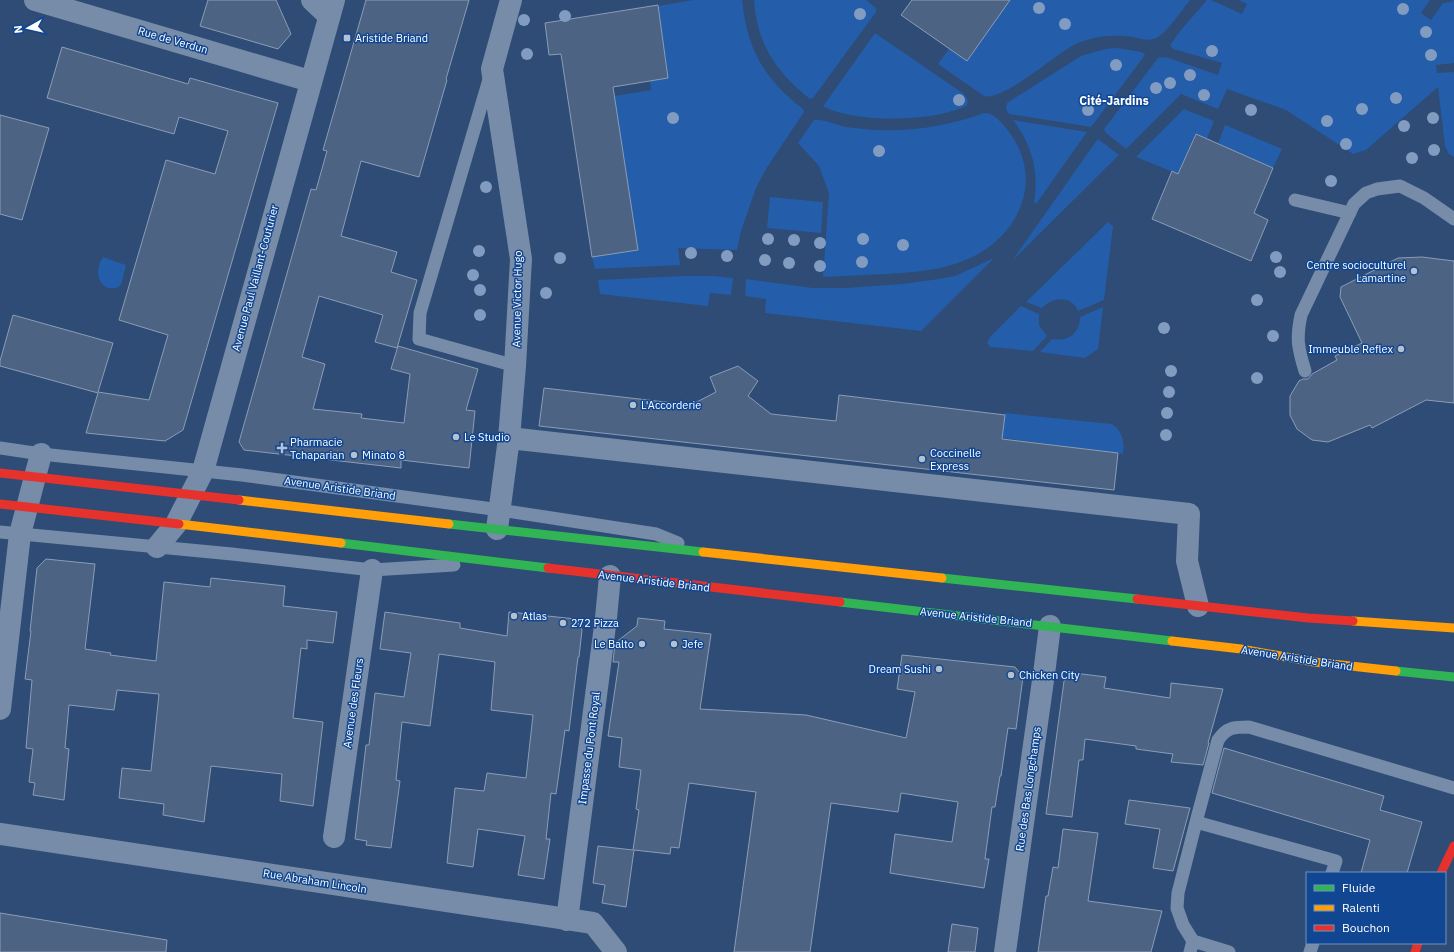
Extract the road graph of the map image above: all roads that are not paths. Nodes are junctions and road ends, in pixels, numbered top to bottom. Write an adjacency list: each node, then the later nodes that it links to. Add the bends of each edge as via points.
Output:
1 (35, 0): 6 (street, Rue de Verdun)
2 (312, 0): 4 (street)
3 (511, 0): 5 (street, Avenue Victor Hugo)
4 (331, 8): 6 (street, Avenue Paul Vaillant-Couturier)
5 (492, 69): 10 (street, Avenue Victor Hugo, via 521,259); 10 (lane, via 420,313 420,339)
6 (310, 81): 15 (street, Avenue Paul Vaillant-Couturier)
7 (1295, 200): 8 (lane)
8 (1350, 213): 9 (lane, via 1354,204 1366,193 1400,186 1424,198); 11 (lane, via 1301,316 1299,351)
9 (1454, 219)
10 (515, 366): 12 (street, Avenue Victor Hugo)
11 (1306, 371)
12 (509, 438): 21 (street, Avenue Victor Hugo); 29 (street, via 1189,514 1187,561)
13 (0, 448): 14 (lane, Avenue Aristide Briand)
14 (41, 454): 15 (lane, Avenue Aristide Briand); 17 (street)
15 (202, 471): 18 (street, Avenue Paul Vaillant-Couturier); 21 (lane, Avenue Aristide Briand, via 242,474)
16 (0, 473): 17 (main road, Avenue Aristide Briand)
17 (34, 477): 18 (main road, Avenue Aristide Briand); 20 (street)
18 (192, 494): 21 (main road, Avenue Aristide Briand); 22 (street, Avenue Paul Vaillant-Couturier)
19 (0, 504): 20 (main road, Avenue Aristide Briand)
20 (27, 508): 22 (main road, Avenue Aristide Briand); 23 (street)
21 (498, 520): 25 (main road, Avenue Aristide Briand); 25 (lane, Avenue Aristide Briand, via 656,534)
22 (176, 524): 24 (street, Avenue Paul Vaillant-Couturier); 26 (main road, Avenue Aristide Briand)
23 (10, 533): 24 (lane, Avenue Aristide Briand); 33 (street)
24 (157, 547): 27 (lane, Avenue Aristide Briand)
25 (700, 551): 29 (main road, Avenue Aristide Briand)
26 (497, 562): 27 (lane, Avenue Aristide Briand); 28 (main road, Avenue Aristide Briand)
27 (372, 570): 37 (street, Avenue des Fleurs)
28 (610, 576): 30 (main road, Avenue Aristide Briand); 41 (street, Impasse du Pont Royal)
29 (1198, 606): 31 (main road, Avenue Aristide Briand, via 1308,618)
30 (1050, 626): 32 (main road, Avenue Aristide Briand, via 1241,649 1314,662); 44 (street, Rue des Bas Longchamps)
31 (1454, 628)
32 (1454, 677)
33 (0, 709)
34 (1454, 788): 35 (lane, via 1249,727 1240,727 1223,733 1218,740)
35 (1196, 822): 39 (lane, via 1336,860); 42 (lane, via 1178,893 1177,908)
36 (0, 834): 41 (street, Rue Abraham Lincoln)
37 (334, 837)
38 (1454, 846): 40 (main road)
39 (1332, 872)
40 (1441, 872)
41 (567, 920): 43 (street, Rue Abraham Lincoln, via 593,923)
42 (1191, 946): 45 (lane)
43 (616, 952)
44 (1005, 952)
45 (1229, 952)

